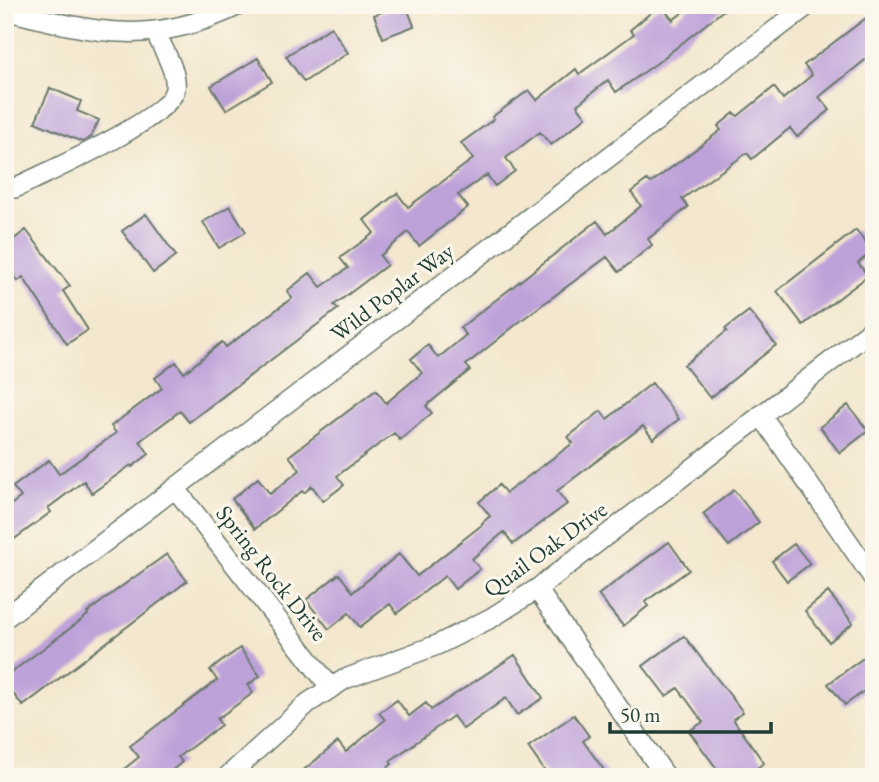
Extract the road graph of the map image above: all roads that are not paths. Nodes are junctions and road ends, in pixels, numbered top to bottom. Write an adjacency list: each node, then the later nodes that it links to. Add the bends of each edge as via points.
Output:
1 (240, 5): 4 (street)
2 (808, 5): 8 (street, Wild Poplar Way)
3 (5, 10): 4 (street, via 88,29)
4 (156, 33): 5 (street, via 174,76 176,89 170,101 144,123)
5 (15, 188)
6 (874, 328): 7 (street, Quail Oak Drive)
7 (761, 415): 9 (street); 10 (street, Quail Oak Drive)
8 (175, 488): 11 (street, Wild Poplar Way); 12 (street, Spring Rock Drive)
9 (874, 579)
10 (537, 589): 12 (street, Quail Oak Drive, via 437,645); 14 (street)
11 (5, 618)
12 (331, 688): 13 (street, Quail Oak Drive, via 308,703)
13 (227, 777)
14 (666, 777)

